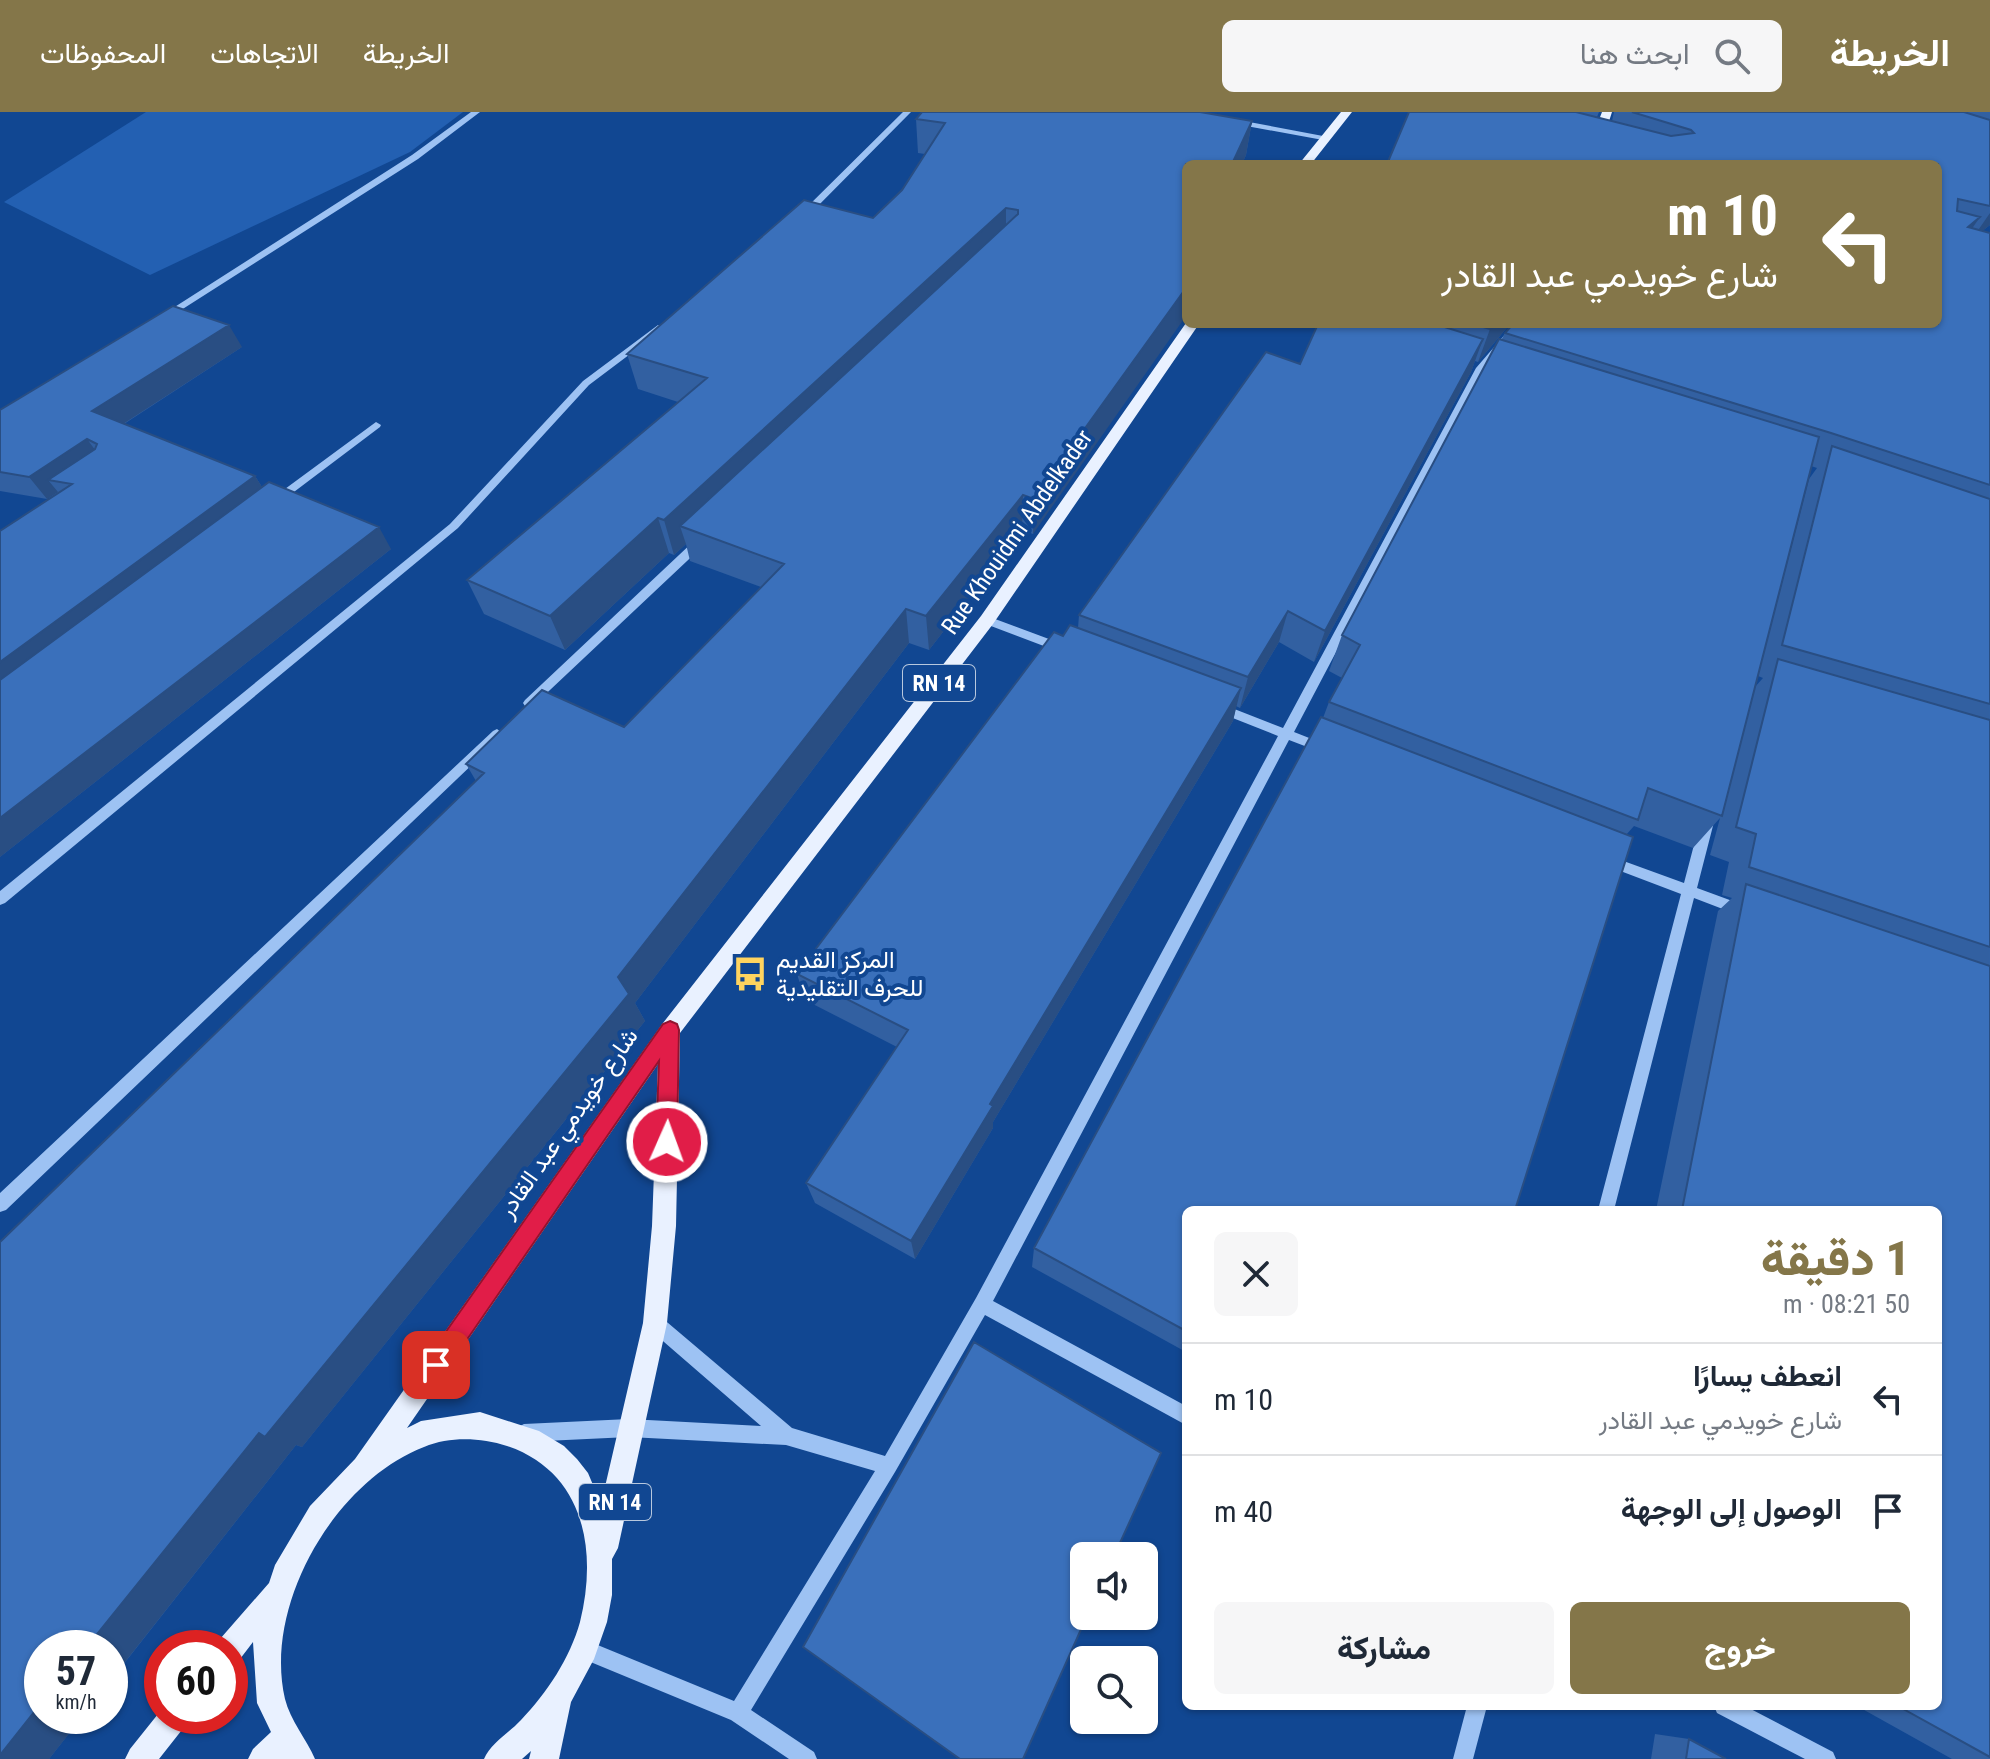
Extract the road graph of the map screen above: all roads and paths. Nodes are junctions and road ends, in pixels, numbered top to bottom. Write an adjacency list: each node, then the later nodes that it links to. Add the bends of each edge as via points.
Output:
1 (476, 112): 13 (street, via 415,157)
2 (907, 112): 11 (street)
3 (1347, 112): 6 (main road)
4 (1607, 112): 8 (main road)
5 (1230, 121): 6 (street)
6 (1323, 138): 10 (main road)
7 (1581, 139): 8 (main road)
8 (1596, 143): 9 (main road)
9 (1609, 146)
10 (1308, 160)
11 (797, 223)
12 (673, 317): 29 (street, via 586,383 454,526)
13 (155, 322)
14 (1189, 328): 19 (main road, Rue Khouidmi Abdelkader / RN 14)
15 (1516, 328): 24 (street, via 1481,368)
16 (376, 425): 17 (street)
17 (263, 510)
18 (712, 530): 22 (street)
19 (987, 620): 20 (street); 31 (main road, Rue Khouidmi Abdelkader / RN 14)
20 (1073, 653)
21 (1202, 701): 24 (street)
22 (517, 715)
23 (506, 726): 32 (street)
24 (1288, 734): 25 (street); 34 (street)
25 (1333, 751)
26 (1713, 801): 28 (street)
27 (1599, 857): 28 (street)
28 (1688, 892): 30 (street); 33 (street)
29 (0, 899)
30 (1749, 913)
31 (670, 1030): 35 (main road, شارع خويدمي عبد القادر / RN 14, via 664,1226); 41 (main road, شارع خويدمي عبد القادر / RN 14)
32 (0, 1204)
33 (1607, 1206)
34 (982, 1304): 36 (street); 40 (street)
35 (655, 1323): 37 (main road, شارع خويدمي عبد القادر / RN 14); 39 (street)
36 (1182, 1414)
37 (629, 1428): 38 (street); 39 (street); 42 (main road, شارع خويدمي عبد القادر / RN 14)
38 (522, 1433): 41 (main road, via 485,1425 445,1428 403,1442); 42 (main road, via 556,1454 582,1485 597,1527)
39 (787, 1436): 40 (street)
40 (889, 1466): 49 (street)
41 (364, 1468): 43 (main road, via 328,1501 299,1543)
42 (600, 1575): 45 (main road)
43 (278, 1590): 44 (main road); 51 (main road, via 265,1645 268,1695)
44 (245, 1630)
45 (583, 1649): 46 (main road); 49 (street)
46 (558, 1698): 53 (main road); 54 (main road)
47 (1476, 1710): 56 (street)
48 (1732, 1710): 57 (street)
49 (738, 1713): 55 (street)
50 (160, 1734): 52 (main road)
51 (283, 1753)
52 (140, 1759)
53 (499, 1759)
54 (544, 1759)
55 (807, 1759)
56 (1463, 1759)
57 (1826, 1759)

